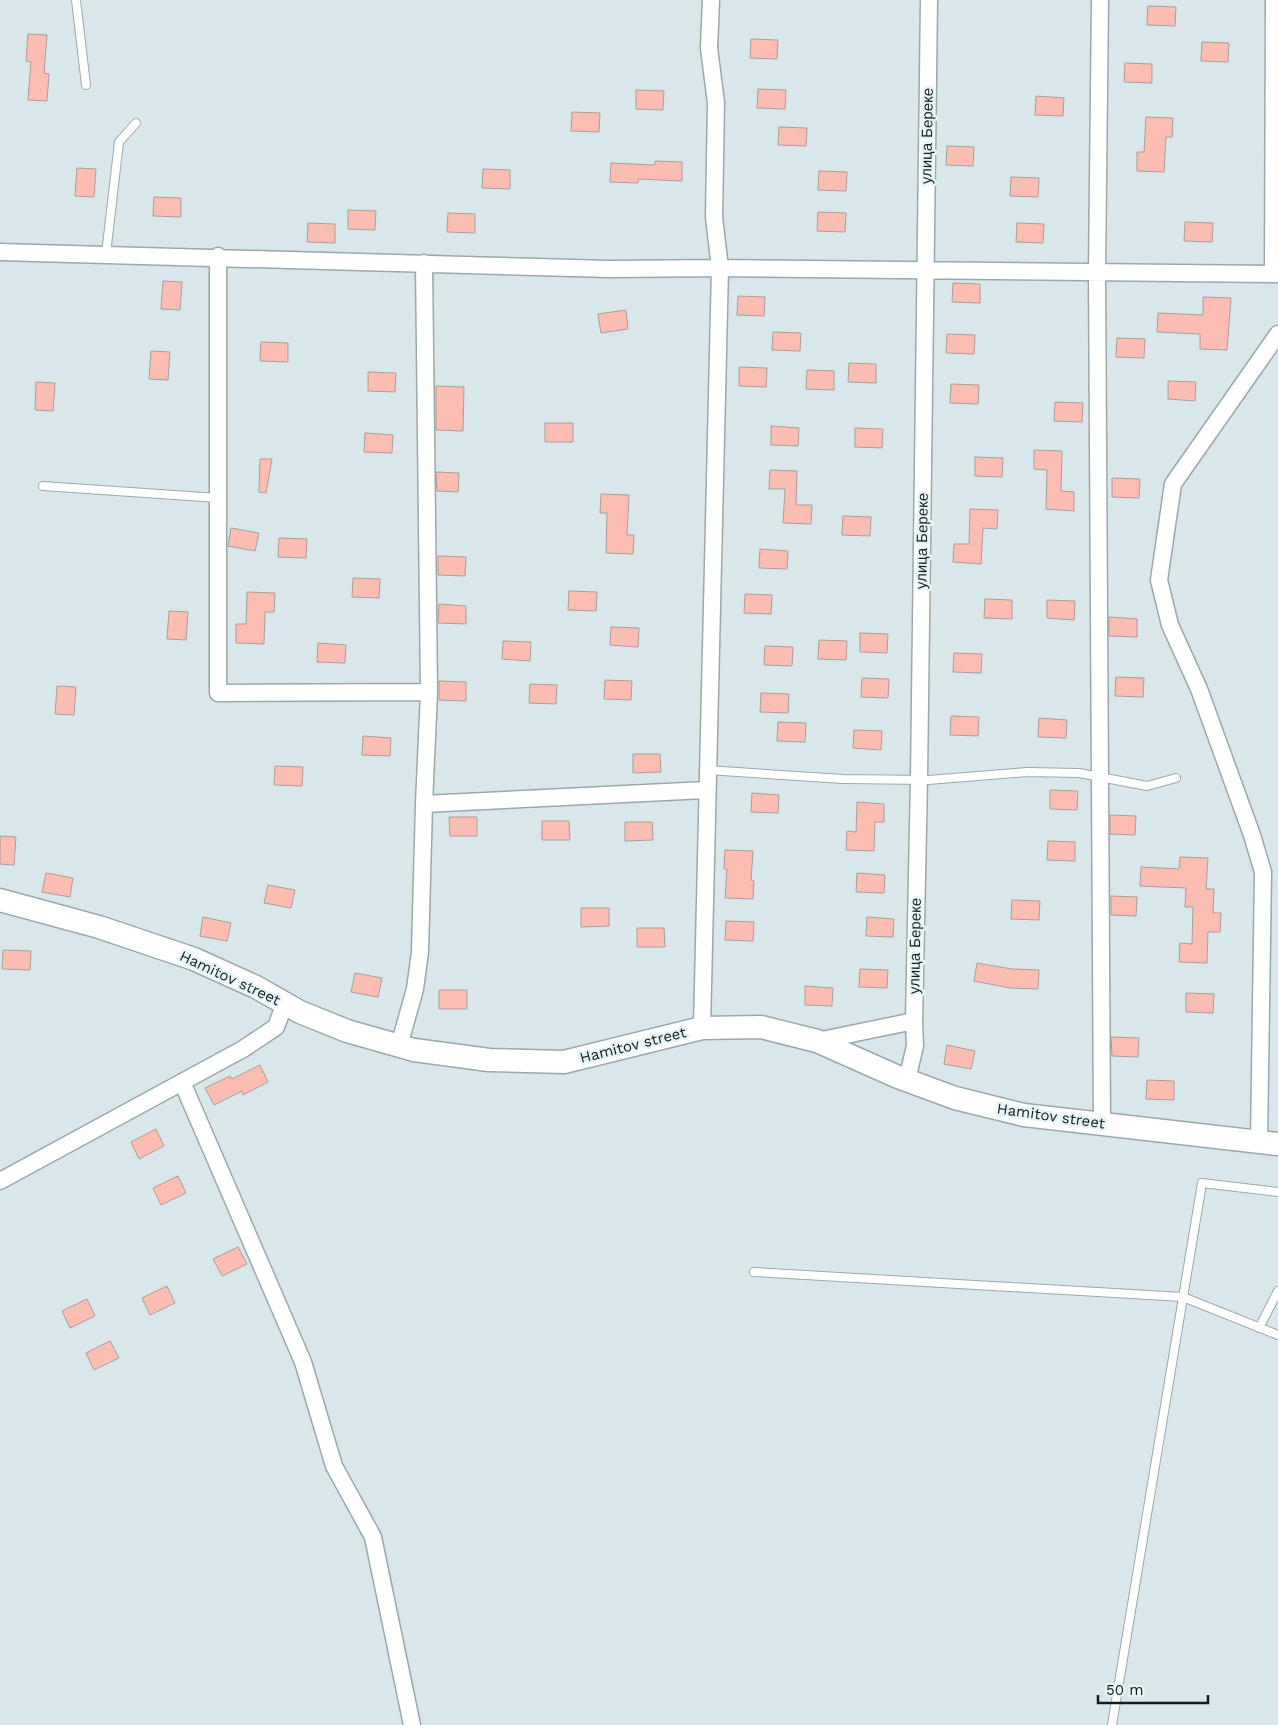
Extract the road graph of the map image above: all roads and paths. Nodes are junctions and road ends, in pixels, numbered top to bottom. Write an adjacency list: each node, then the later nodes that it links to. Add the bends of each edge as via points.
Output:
1 (76, 0): 6 (lane)
2 (711, 0): 12 (street, via 709,48 716,103 714,217)
3 (929, 0): 13 (street, улица Береке)
4 (1100, 0): 14 (street)
5 (1274, 0): 15 (street)
6 (86, 85)
7 (136, 123): 9 (lane, via 119,142)
8 (0, 252): 9 (street)
9 (106, 254): 10 (street)
10 (218, 256): 11 (street); 18 (street)
11 (424, 263): 12 (street, via 610,269); 19 (street)
12 (720, 268): 13 (street); 20 (street)
13 (926, 270): 14 (street); 23 (street, улица Береке)
14 (1097, 272): 15 (street); 21 (street)
15 (1276, 274)
16 (1278, 334): 35 (street, via 1173,484 1159,580 1170,625 1199,689 1263,872)
17 (44, 486): 18 (lane)
18 (218, 498): 19 (street, via 218,694)
19 (429, 692): 25 (street)
20 (707, 770): 23 (lane, via 843,779); 24 (street)
21 (1100, 778): 22 (lane, via 1147,786); 23 (lane, via 1079,773 1027,772); 34 (street)
22 (1176, 778)
23 (919, 780): 28 (street, улица Береке)
24 (706, 790): 25 (street); 29 (street)
25 (424, 804): 31 (street, via 420,952 415,989)
26 (0, 900): 27 (street, Hamitov street, via 99,927 194,959)
27 (285, 1003): 31 (street, Hamitov street, via 347,1031); 33 (street, via 276,1028)
28 (914, 1021): 30 (street); 32 (street, улица Береке, via 915,1046)
29 (702, 1028): 30 (street, Hamitov street, via 761,1027); 31 (street, Hamitov street, via 564,1062 490,1060)
30 (817, 1041): 32 (street, Hamitov street)
31 (399, 1046)
32 (907, 1080): 34 (street, Hamitov street, via 954,1098 1024,1115)
33 (182, 1082): 36 (street); 43 (street, via 303,1362 334,1466 373,1537)
34 (1102, 1124): 35 (street, Hamitov street)
35 (1268, 1142)
36 (0, 1181)
37 (1278, 1192): 40 (lane, via 1202,1183)
38 (754, 1272): 40 (lane)
39 (1278, 1291): 41 (lane)
40 (1183, 1297): 41 (lane); 44 (lane)
41 (1259, 1328): 42 (lane)
42 (1278, 1336)
43 (412, 1725)
44 (1112, 1725)

